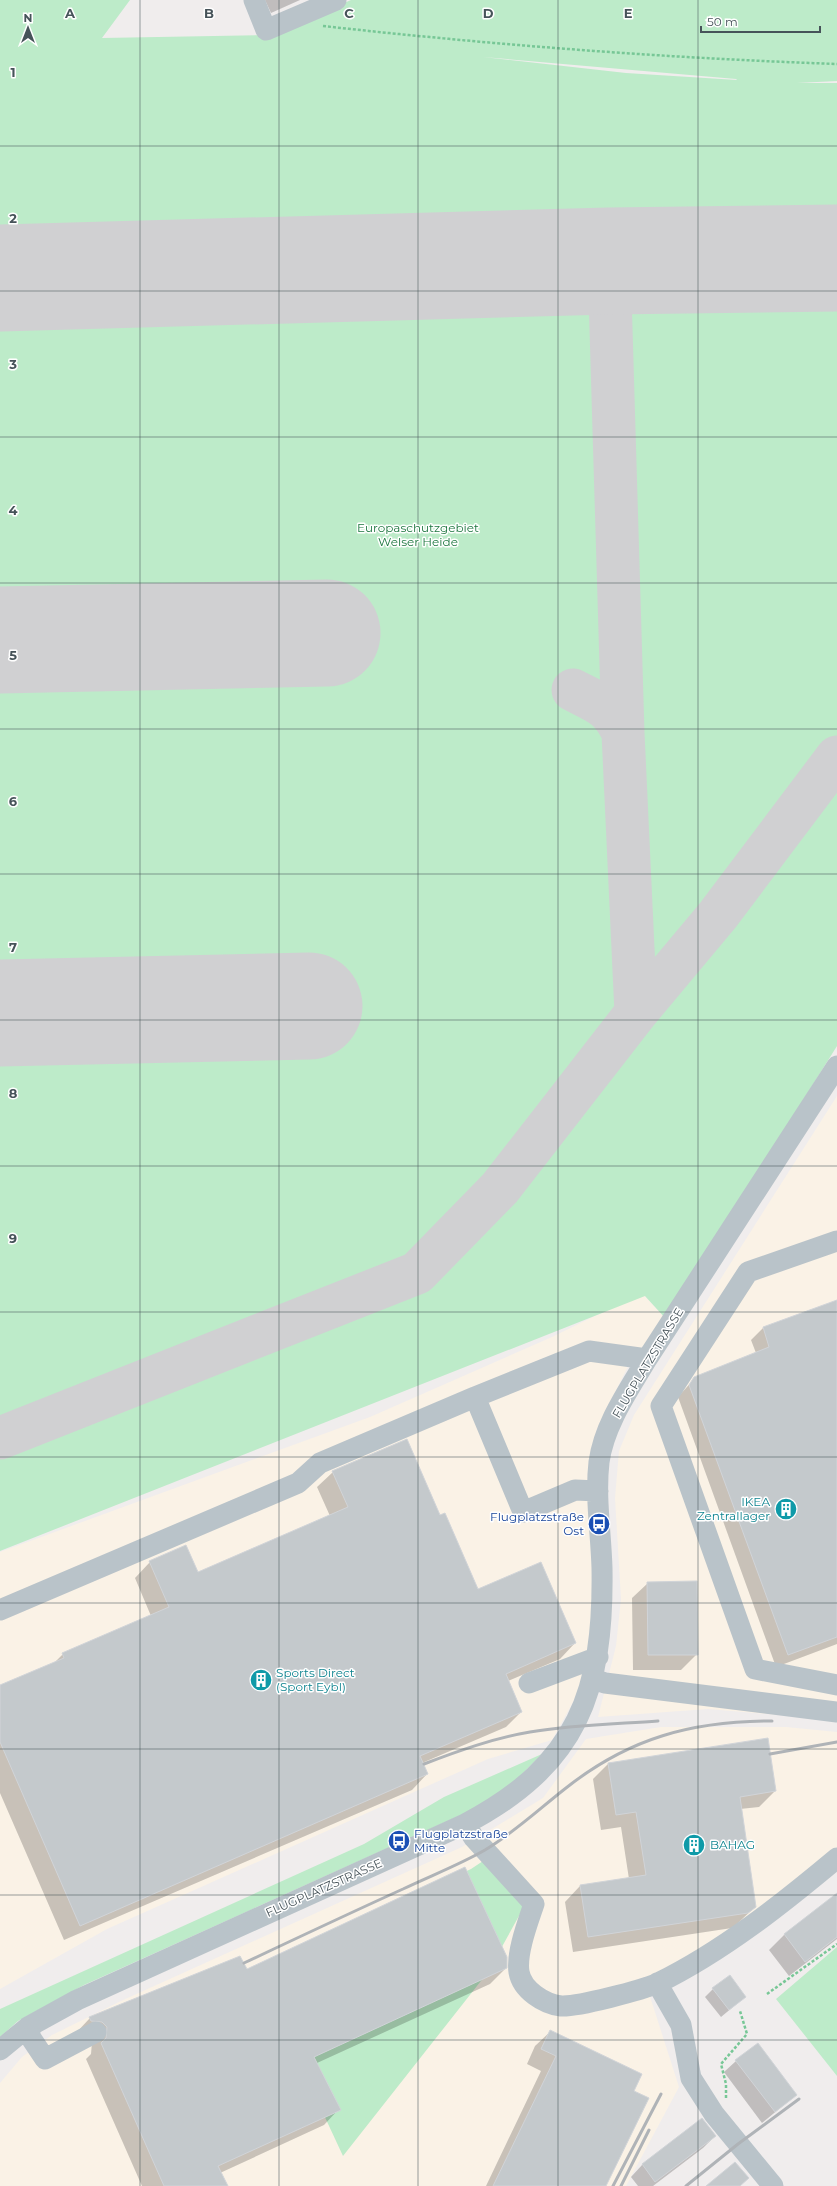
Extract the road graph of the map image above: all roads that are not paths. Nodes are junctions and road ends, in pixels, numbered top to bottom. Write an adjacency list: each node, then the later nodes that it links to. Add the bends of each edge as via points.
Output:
1 (254, 0): 2 (street, via 266,30)
2 (336, 0)
3 (837, 1066): 5 (street, FLUGPLATZSTRASSE)
4 (837, 1240): 12 (street, via 748,1272 661,1406 755,1669)
5 (647, 1359): 6 (street, via 589,1351); 7 (street, FLUGPLATZSTRASSE, via 621,1401 606,1434 599,1462)
6 (475, 1397): 7 (street, via 523,1512 575,1490); 8 (street, via 320,1463 298,1483)
7 (598, 1491): 9 (street, FLUGPLATZSTRASSE, via 602,1604)
8 (0, 1610)
9 (598, 1656): 10 (street, FLUGPLATZSTRASSE); 11 (street)
10 (593, 1679): 13 (street, via 605,1683); 14 (street, FLUGPLATZSTRASSE, via 568,1737 542,1770 520,1791 494,1809)
11 (529, 1683)
12 (837, 1685)
13 (837, 1712)
14 (465, 1824): 16 (street, via 474,1838 534,1904 522,1939 519,1972 527,1988 540,1999 562,2006 609,1998); 17 (street, FLUGPLATZSTRASSE, via 77,2000)
15 (837, 1858): 16 (street, via 737,1936)
16 (657, 1983): 20 (street, via 680,2025 691,2078 714,2114)
17 (28, 2027): 18 (street, via 31,2038 45,2059); 19 (street, FLUGPLATZSTRASSE)
18 (96, 2032)
19 (0, 2050)
20 (773, 2186)

